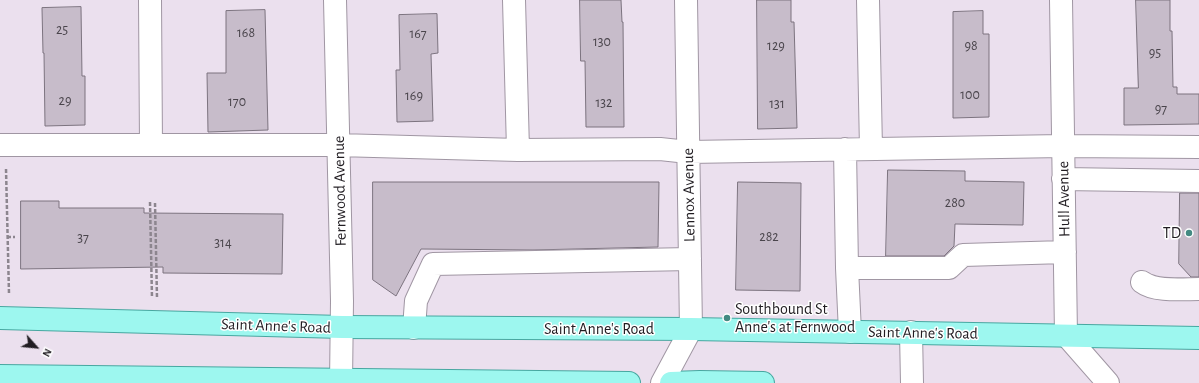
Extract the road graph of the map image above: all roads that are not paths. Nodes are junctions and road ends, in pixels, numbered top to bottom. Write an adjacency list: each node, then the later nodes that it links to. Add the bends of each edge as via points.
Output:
1 (150, 0): 8 (street)
2 (335, 0): 9 (street, Fernwood Avenue)
3 (514, 0): 14 (street)
4 (686, 0): 15 (street, Lennox Avenue)
5 (868, 0): 13 (street)
6 (1061, 0): 10 (street, Hull Avenue)
7 (3, 145): 8 (street)
8 (151, 145): 9 (street)
9 (338, 146): 14 (street); 24 (street, Fernwood Avenue)
10 (1063, 146): 11 (street); 13 (street); 16 (street, Hull Avenue)
11 (1199, 147)
12 (844, 149): 13 (street); 15 (street); 20 (street)
13 (871, 149)
14 (518, 150): 15 (street, via 660,149)
15 (688, 152): 19 (street, Lennox Avenue)
16 (1064, 179): 17 (street); 18 (street, Hull Avenue)
17 (1199, 181)
18 (1065, 252): 20 (street, via 963,255 949,268); 29 (street, Hull Avenue)
19 (690, 259): 25 (street, via 433,264 416,301); 26 (street, Lennox Avenue)
20 (847, 268): 27 (street)
21 (1142, 282): 22 (street, via 1156,287)
22 (1199, 289)
23 (0, 318): 24 (main road, Saint Anne's Road)
24 (342, 327): 25 (main road, Saint Anne's Road); 33 (street, Fernwood Avenue)
25 (414, 328): 26 (main road, Saint Anne's Road)
26 (691, 329): 27 (main road, Saint Anne's Road); 35 (street, Lennox Avenue)
27 (850, 332): 28 (main road, Saint Anne's Road)
28 (911, 332): 29 (main road, Saint Anne's Road); 38 (street)
29 (1066, 335): 30 (main road, Saint Anne's Road); 39 (street)
30 (1199, 338)
31 (0, 376): 32 (main road)
32 (101, 380): 33 (main road)
33 (341, 382): 34 (main road)
34 (629, 383)
35 (662, 383)
36 (671, 383): 37 (main road)
37 (763, 383)
38 (912, 383)
39 (1108, 383)

